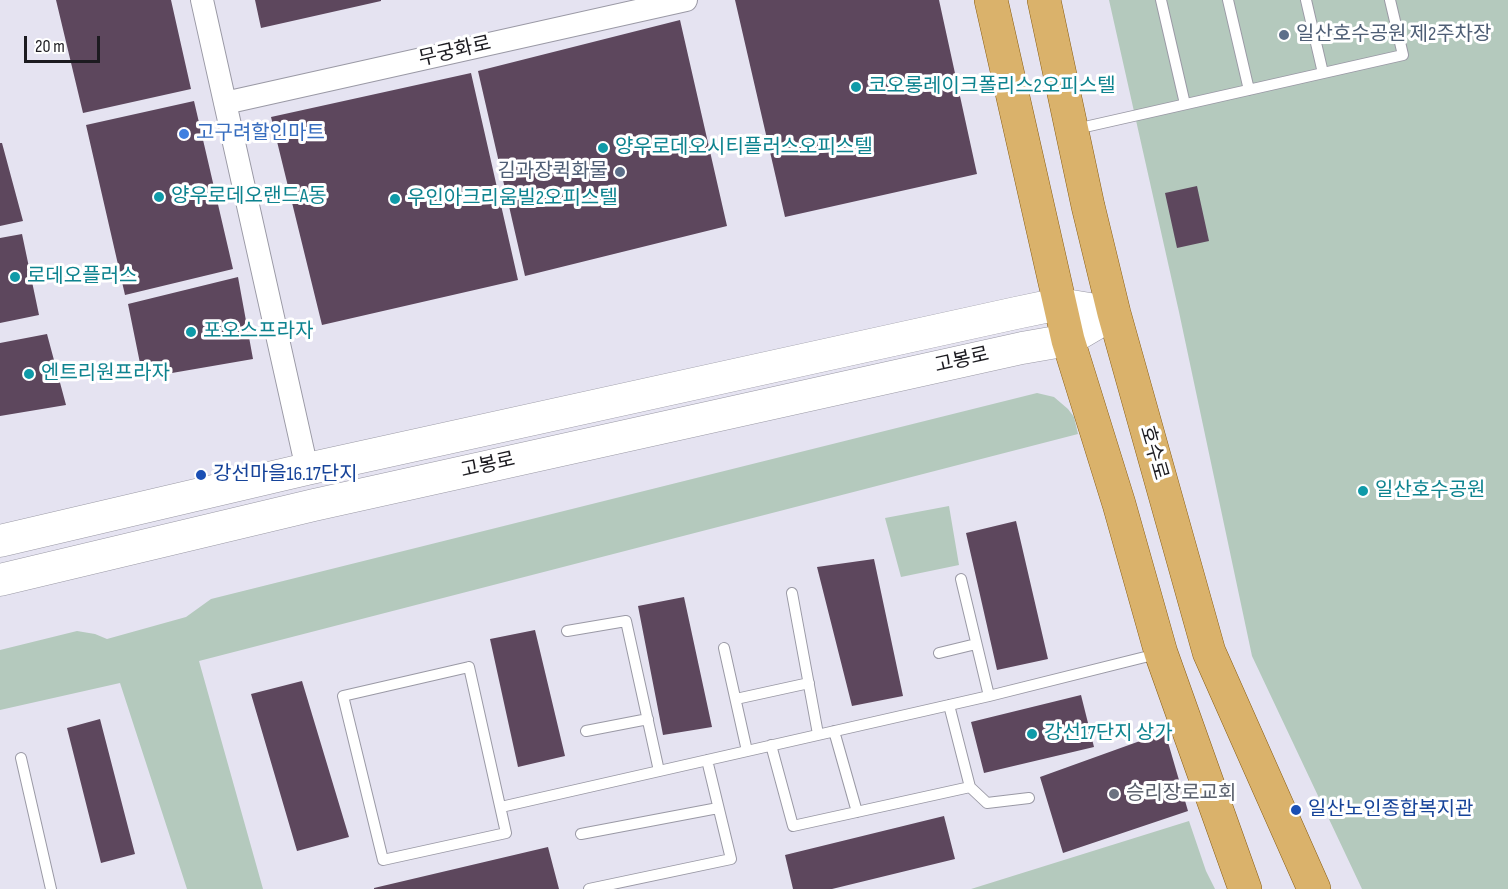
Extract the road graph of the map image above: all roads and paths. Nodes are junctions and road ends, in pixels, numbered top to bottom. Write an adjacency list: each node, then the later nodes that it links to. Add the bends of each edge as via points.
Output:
1 (202, 0): 11 (street)
2 (686, 0): 11 (street, 무궁화로)
3 (991, 0): 14 (main road)
4 (1044, 0): 13 (main road, 호수로)
5 (1161, 0): 12 (lane)
6 (1228, 0): 10 (lane)
7 (1306, 0): 9 (lane)
8 (1390, 0): 9 (lane, via 1403,56)
9 (1323, 73): 10 (lane)
10 (1248, 90): 12 (lane)
11 (225, 103): 17 (street)
12 (1185, 104): 13 (lane)
13 (1073, 130): 15 (main road, 호수로)
14 (1059, 304): 15 (main road, 고봉로); 16 (main road); 17 (main road, 고봉로)
15 (1114, 313): 16 (main road, 고봉로); 49 (main road, 호수로, via 1209,652)
16 (1068, 340): 20 (main road, 고봉로, via 314,505); 26 (main road)
17 (307, 469): 18 (main road, 고봉로)
18 (0, 541)
19 (961, 579): 23 (lane)
20 (0, 580)
21 (792, 593): 27 (lane)
22 (567, 631): 31 (lane, via 626,621)
23 (976, 644): 25 (lane); 28 (lane)
24 (724, 648): 29 (lane)
25 (939, 653)
26 (1161, 653): 28 (lane); 48 (main road)
27 (809, 683): 29 (lane); 34 (lane)
28 (989, 696): 30 (lane)
29 (736, 699): 36 (lane)
30 (949, 705): 33 (lane); 40 (lane)
31 (648, 719): 32 (lane); 39 (lane)
32 (586, 730)
33 (834, 731): 34 (lane); 44 (lane)
34 (818, 734): 35 (lane)
35 (771, 745): 36 (lane); 44 (lane, via 793,826)
36 (747, 751): 38 (lane)
37 (21, 758): 46 (lane)
38 (707, 760): 39 (lane); 43 (lane)
39 (659, 771): 42 (lane)
40 (970, 787): 41 (lane, via 987,803); 44 (lane)
41 (1029, 798)
42 (501, 807): 42 (lane, via 470,667 343,696 383,860 506,833)
43 (718, 808): 45 (lane); 47 (lane, via 730,859)
44 (857, 812)
45 (581, 834)
46 (51, 889)
47 (589, 889)
48 (1245, 889)
49 (1314, 889)

